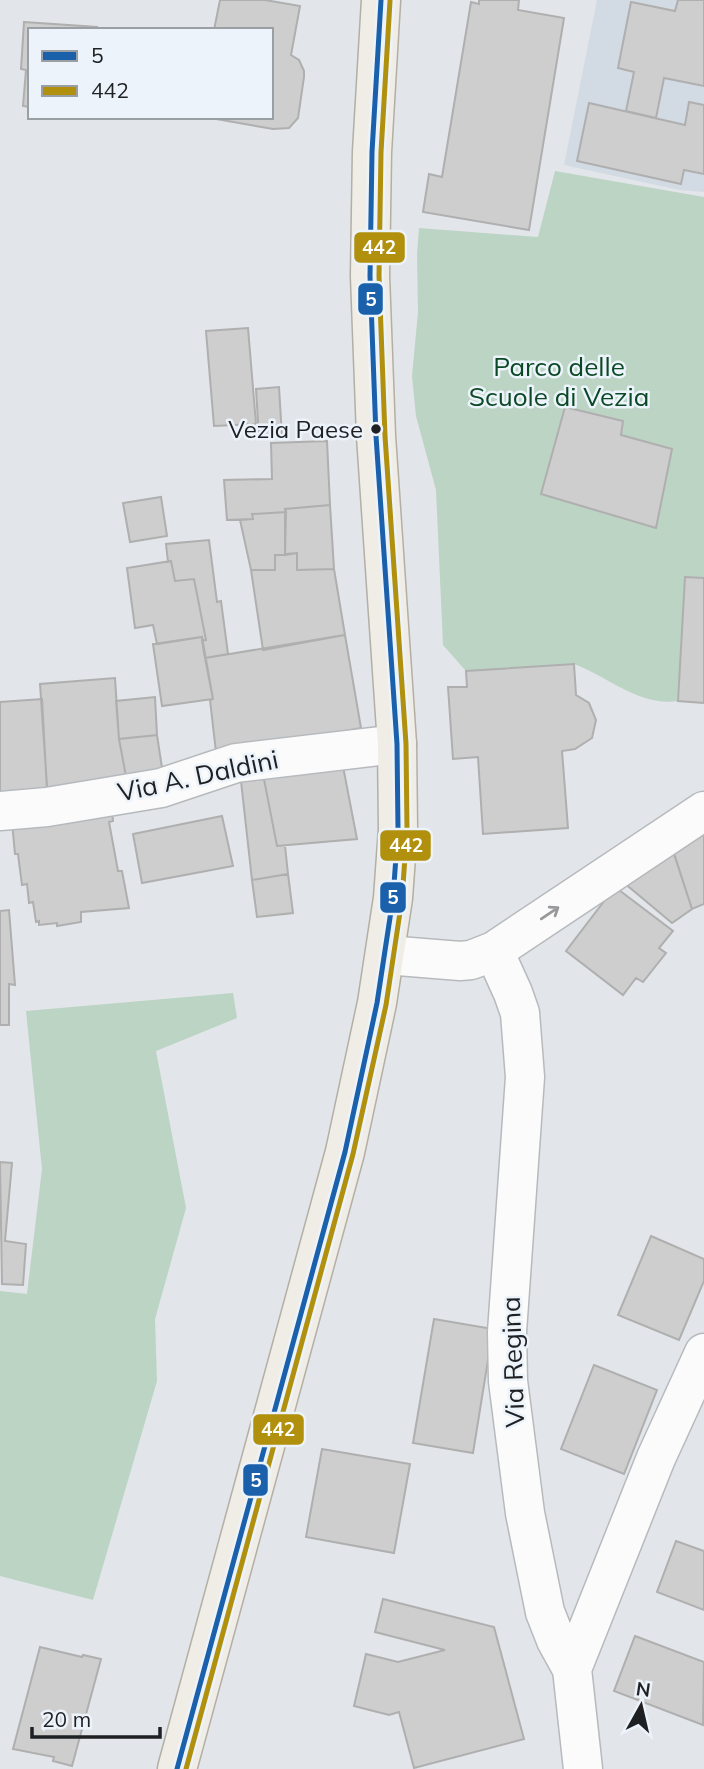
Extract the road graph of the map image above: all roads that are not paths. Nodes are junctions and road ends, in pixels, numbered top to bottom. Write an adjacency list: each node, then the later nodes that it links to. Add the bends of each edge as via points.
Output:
1 (381, 0): 2 (main road, via 370,276)
2 (397, 744): 3 (street, Via A. Daldini, via 236,763 161,788); 6 (main road, via 398,830)
3 (0, 811)
4 (704, 811): 5 (street, one-way to 4)
5 (494, 951): 6 (street, via 460,961); 8 (street, Via Regina, via 520,1013 525,1064 507,1332 508,1381 525,1513 545,1612)
6 (386, 956): 9 (main road, via 345,1152)
7 (704, 1353): 8 (street, via 656,1458)
8 (572, 1669): 10 (street, Via Regina)
9 (177, 1769)
10 (583, 1769)

